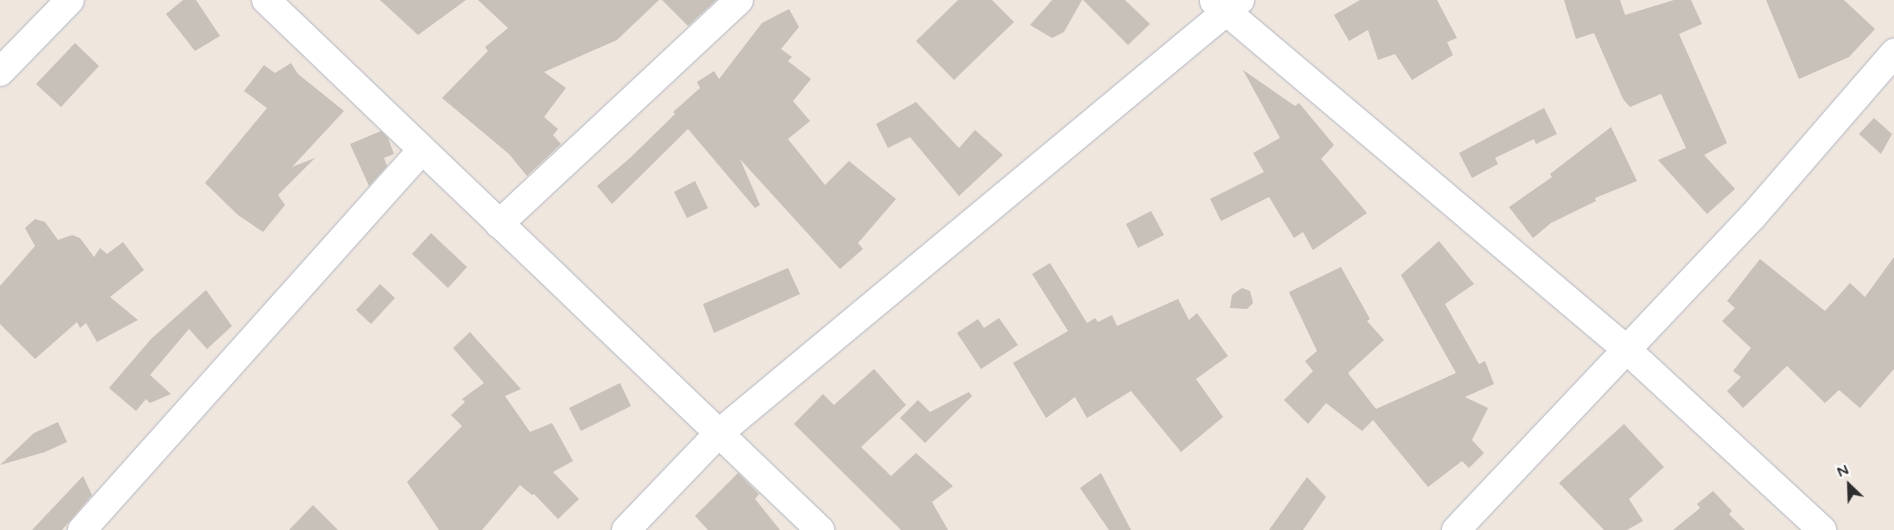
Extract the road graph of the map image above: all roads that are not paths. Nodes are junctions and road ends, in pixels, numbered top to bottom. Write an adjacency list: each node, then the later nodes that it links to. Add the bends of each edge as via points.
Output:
1 (70, 0): 6 (street)
2 (266, 0): 7 (street)
3 (739, 0): 8 (street)
4 (1226, 4): 9 (street); 10 (street)
5 (1894, 53): 9 (street, via 1753,216)
6 (0, 72)
7 (422, 150): 8 (street); 11 (street)
8 (499, 224): 10 (street)
9 (1626, 349): 14 (street); 15 (street)
10 (718, 434): 12 (street); 13 (street)
11 (82, 530)
12 (626, 530)
13 (820, 530)
14 (1456, 530)
15 (1822, 530)

